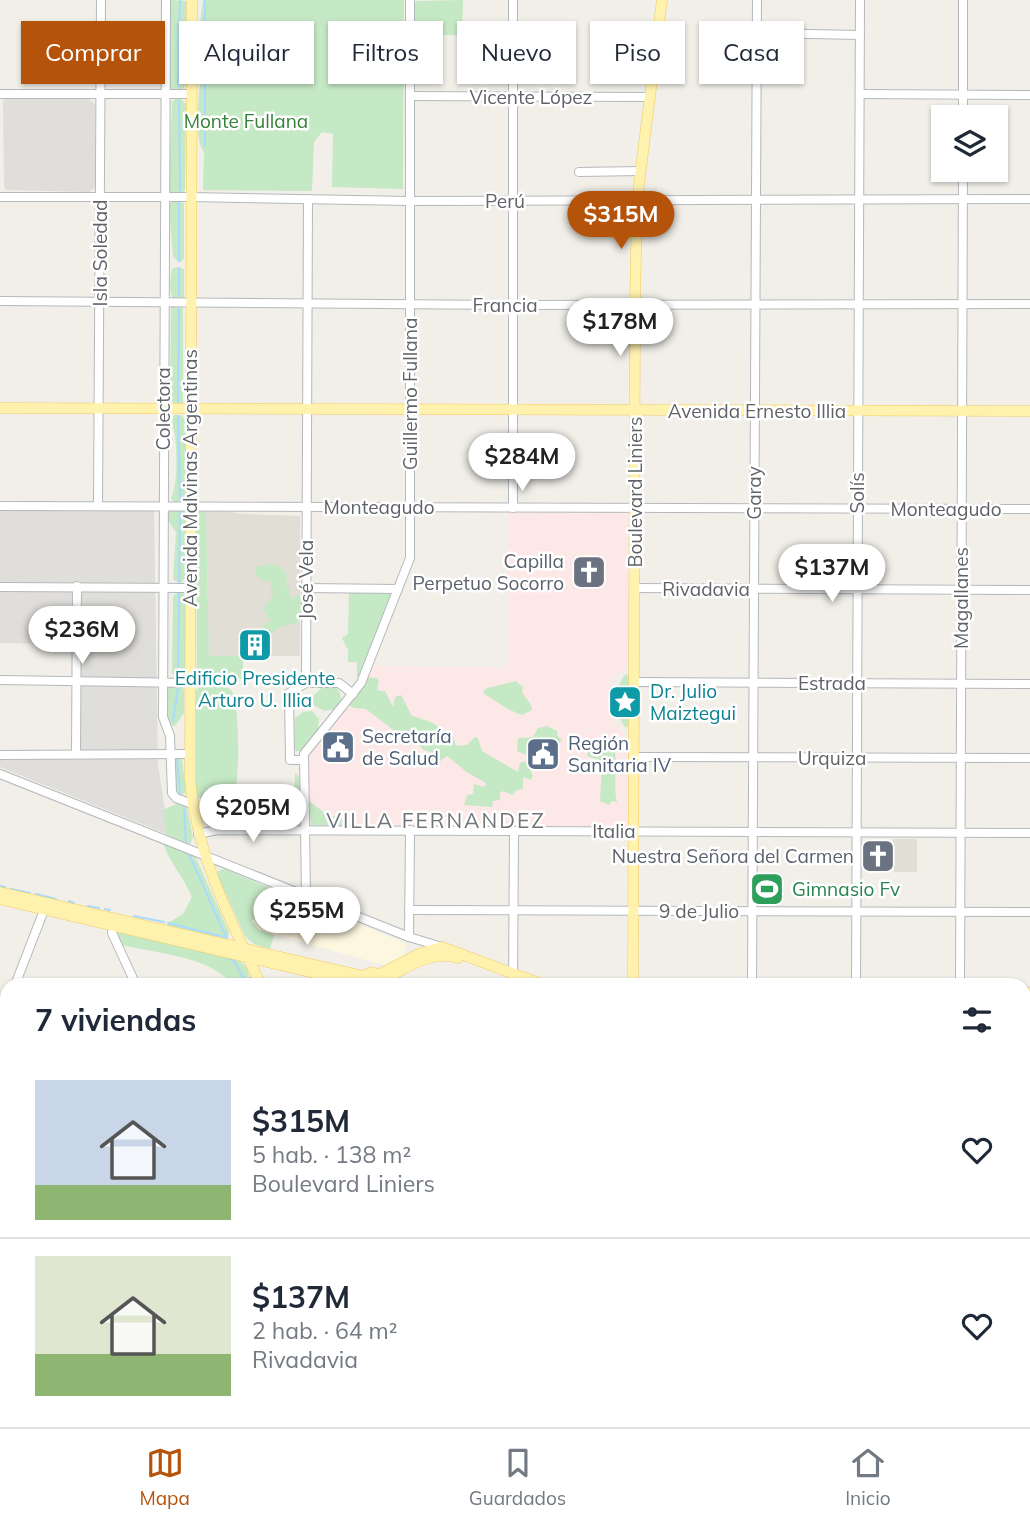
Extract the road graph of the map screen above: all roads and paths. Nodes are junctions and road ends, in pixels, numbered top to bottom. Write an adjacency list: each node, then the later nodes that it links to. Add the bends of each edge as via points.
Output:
1 (101, 0): 15 (street, Isla Soledad)
2 (166, 0): 16 (street, Colectora)
3 (192, 0): 17 (main road, Avenida Malvinas Argentinas)
4 (411, 0): 20 (street, Guillermo Fullana)
5 (513, 0): 22 (street)
6 (662, 0): 23 (main road, Boulevard Liniers)
7 (757, 0): 10 (street, Garay)
8 (860, 0): 12 (street, Solís)
9 (963, 0): 21 (street)
10 (757, 21)
11 (804, 34): 12 (street)
12 (860, 35): 18 (street, Solís)
13 (756, 84): 35 (street, Garay)
14 (0, 94): 15 (street)
15 (100, 94): 16 (street); 29 (street, Isla Soledad)
16 (166, 94): 17 (street); 30 (street, Colectora)
17 (191, 94): 31 (main road, Avenida Malvinas Argentinas)
18 (860, 94): 21 (street); 36 (street, Solís)
19 (1030, 95): 21 (street)
20 (411, 96): 22 (street, Vicente López); 38 (street, Guillermo Fullana)
21 (963, 96): 24 (street)
22 (514, 97): 23 (street, Vicente López); 39 (street)
23 (650, 97): 25 (main road, Boulevard Liniers)
24 (963, 105)
25 (641, 171): 26 (street); 34 (main road, Boulevard Liniers)
26 (579, 172)
27 (963, 182): 37 (street, Magallanes)
28 (0, 197): 29 (street, Perú)
29 (100, 197): 30 (street, Perú); 41 (street, Isla Soledad)
30 (165, 197): 31 (street, Perú); 42 (street, Colectora)
31 (190, 197): 32 (street, Perú); 43 (main road, Avenida Malvinas Argentinas)
32 (308, 199): 38 (street, Perú); 45 (street, José Vela)
33 (1030, 199): 37 (street, Perú)
34 (637, 200): 35 (street, Perú); 39 (street, Perú); 47 (main road, Boulevard Liniers)
35 (755, 200): 36 (street, Perú); 48 (street, Garay)
36 (859, 200): 37 (street, Perú); 44 (street, Solís)
37 (963, 200): 49 (street, Magallanes)
38 (411, 201): 39 (street, Perú); 46 (street, Guillermo Fullana)
39 (513, 201): 51 (street)
40 (0, 301): 41 (street, Francia)
41 (99, 302): 42 (street, Francia); 53 (street, Isla Soledad)
42 (164, 303): 43 (street, Francia); 54 (street, Colectora)
43 (190, 303): 45 (street, Francia); 55 (main road, Avenida Malvinas Argentinas)
44 (858, 303): 48 (street, Francia); 49 (street, Francia); 62 (street, Solís)
45 (307, 304): 46 (street, Francia); 57 (street, José Vela)
46 (411, 304): 51 (street, Francia); 58 (street, Guillermo Fullana)
47 (635, 304): 48 (street, Francia); 51 (street, Francia); 60 (main road, Boulevard Liniers)
48 (755, 304): 61 (street, Garay)
49 (962, 304): 50 (street, Francia); 56 (street, Magallanes)
50 (1030, 304)
51 (513, 305): 59 (street)
52 (0, 408): 53 (main road, Avenida Ernesto Illia)
53 (100, 409): 54 (main road, Avenida Ernesto Illia); 65 (street, Isla Soledad)
54 (163, 409): 55 (main road, Avenida Ernesto Illia); 66 (street, Colectora)
55 (190, 409): 57 (main road, Avenida Ernesto Illia); 67 (main road, Avenida Malvinas Argentinas)
56 (961, 410): 62 (main road, Avenida Ernesto Illia); 63 (main road, Avenida Ernesto Illia); 74 (street, Magallanes)
57 (306, 411): 58 (main road, Avenida Ernesto Illia); 68 (street, José Vela)
58 (411, 411): 59 (main road, Avenida Ernesto Illia); 69 (street, Guillermo Fullana)
59 (514, 411): 60 (main road, Avenida Ernesto Illia); 70 (street)
60 (635, 411): 61 (main road, Avenida Ernesto Illia); 71 (main road, Boulevard Liniers)
61 (754, 411): 62 (main road, Avenida Ernesto Illia); 72 (street, Garay)
62 (858, 411): 73 (street, Solís)
63 (1030, 411)
64 (0, 506): 65 (street, Monteagudo)
65 (98, 506): 66 (street, Monteagudo)
66 (163, 506): 67 (street, Monteagudo); 78 (street, Colectora)
67 (190, 507): 68 (street, Monteagudo); 79 (main road, Avenida Malvinas Argentinas)
68 (306, 507): 69 (street, Monteagudo); 80 (street, José Vela)
69 (410, 508): 70 (street, Monteagudo); 83 (street, Guillermo Fullana, via 410,558)
70 (513, 508): 71 (street, Monteagudo)
71 (635, 508): 72 (street, Monteagudo); 81 (main road, Boulevard Liniers)
72 (754, 508): 73 (street, Monteagudo); 84 (street, Garay)
73 (857, 509): 74 (street, Monteagudo); 82 (street, Solís)
74 (961, 509): 75 (street, Monteagudo); 85 (street, Magallanes)
75 (1030, 509)
76 (77, 586): 77 (street); 78 (street); 88 (street)
77 (0, 587)
78 (163, 587): 79 (street); 89 (street, Colectora)
79 (190, 588): 91 (main road, Avenida Malvinas Argentinas)
80 (306, 588): 83 (street); 92 (street, José Vela)
81 (634, 588): 84 (street, Rivadavia); 90 (main road, Boulevard Liniers)
82 (858, 589): 84 (street, Rivadavia); 85 (street, Rivadavia); 94 (street, Solís)
83 (398, 590): 97 (street, Guillermo Fullana, via 366,673)
84 (754, 590): 93 (street, Garay)
85 (961, 590): 86 (street, Rivadavia); 95 (street, Magallanes)
86 (1030, 590)
87 (0, 680): 88 (street)
88 (76, 681): 89 (street); 98 (street)
89 (163, 681): 91 (street); 101 (street, Colectora)
90 (635, 682): 93 (street, Estrada); 102 (main road, Boulevard Liniers)
91 (190, 683): 99 (main road, Avenida Malvinas Argentinas)
92 (306, 683): 97 (street, via 339,683); 107 (street, via 289,693 290,760)
93 (754, 683): 94 (street, Estrada); 103 (street, Garay)
94 (857, 683): 95 (street, Estrada); 104 (street, Solís)
95 (961, 684): 96 (street, Estrada); 105 (street, Magallanes)
96 (1030, 684)
97 (353, 694): 107 (street, Guillermo Fullana, via 304,754)
98 (76, 754): 100 (street); 101 (street)
99 (190, 754): 101 (street); 109 (main road, Avenida Malvinas Argentinas)
100 (0, 755)
101 (170, 755): 109 (street, Colectora, via 172,793)
102 (634, 757): 103 (street, Urquiza); 113 (main road, Boulevard Liniers)
103 (753, 757): 104 (street, Urquiza); 114 (street, Garay)
104 (857, 758): 105 (street, Urquiza); 115 (street, Solís)
105 (961, 758): 106 (street, Urquiza); 116 (street, Magallanes)
106 (1030, 758)
107 (304, 760): 110 (street)
108 (0, 775): 119 (street)
109 (192, 804): 118 (main road, Avenida Malvinas Argentinas)
110 (305, 830): 111 (street, Italia); 118 (street, Italia); 121 (street)
111 (410, 830): 112 (street, Italia); 124 (street)
112 (514, 831): 113 (street, Italia); 125 (street)
113 (634, 831): 114 (street, Italia); 126 (main road, Boulevard Liniers)
114 (753, 832): 115 (street, Italia); 127 (street, Garay)
115 (856, 832): 116 (street, Italia); 128 (street, Solís)
116 (960, 832): 117 (street, Italia); 129 (street, Magallanes)
117 (1030, 833)
118 (198, 834): 119 (main road, Avenida Malvinas Argentinas)
119 (204, 855): 121 (street); 134 (main road, Avenida Malvinas Argentinas)
120 (0, 892): 123 (main road)
121 (306, 895): 132 (street)
122 (0, 899): 123 (main road)
123 (46, 906): 131 (main road); 135 (street)
124 (409, 910): 125 (street, 9 de Julio); 132 (street)
125 (513, 910): 126 (street, 9 de Julio); 143 (street)
126 (634, 911): 127 (street, 9 de Julio); 144 (main road, Boulevard Liniers)
127 (752, 911): 128 (street, 9 de Julio); 145 (street, Garay)
128 (856, 911): 129 (street, 9 de Julio); 146 (street, Solís)
129 (960, 912): 130 (street, 9 de Julio); 147 (street, Magallanes)
130 (1030, 912)
131 (114, 921): 134 (main road); 136 (street, via 112,933)
132 (409, 937): 133 (street)
133 (442, 947): 139 (main road, via 421,953); 142 (main road)
134 (245, 952): 137 (main road, Avenida Malvinas Argentinas); 138 (main road)
135 (18, 978)
136 (133, 978)
137 (257, 978)
138 (346, 978)
139 (383, 978)
140 (384, 978): 141 (main road, via 433,956 453,956)
141 (510, 978)
142 (511, 978)
143 (513, 978)
144 (634, 978)
145 (752, 978)
146 (856, 978)
147 (960, 978)

